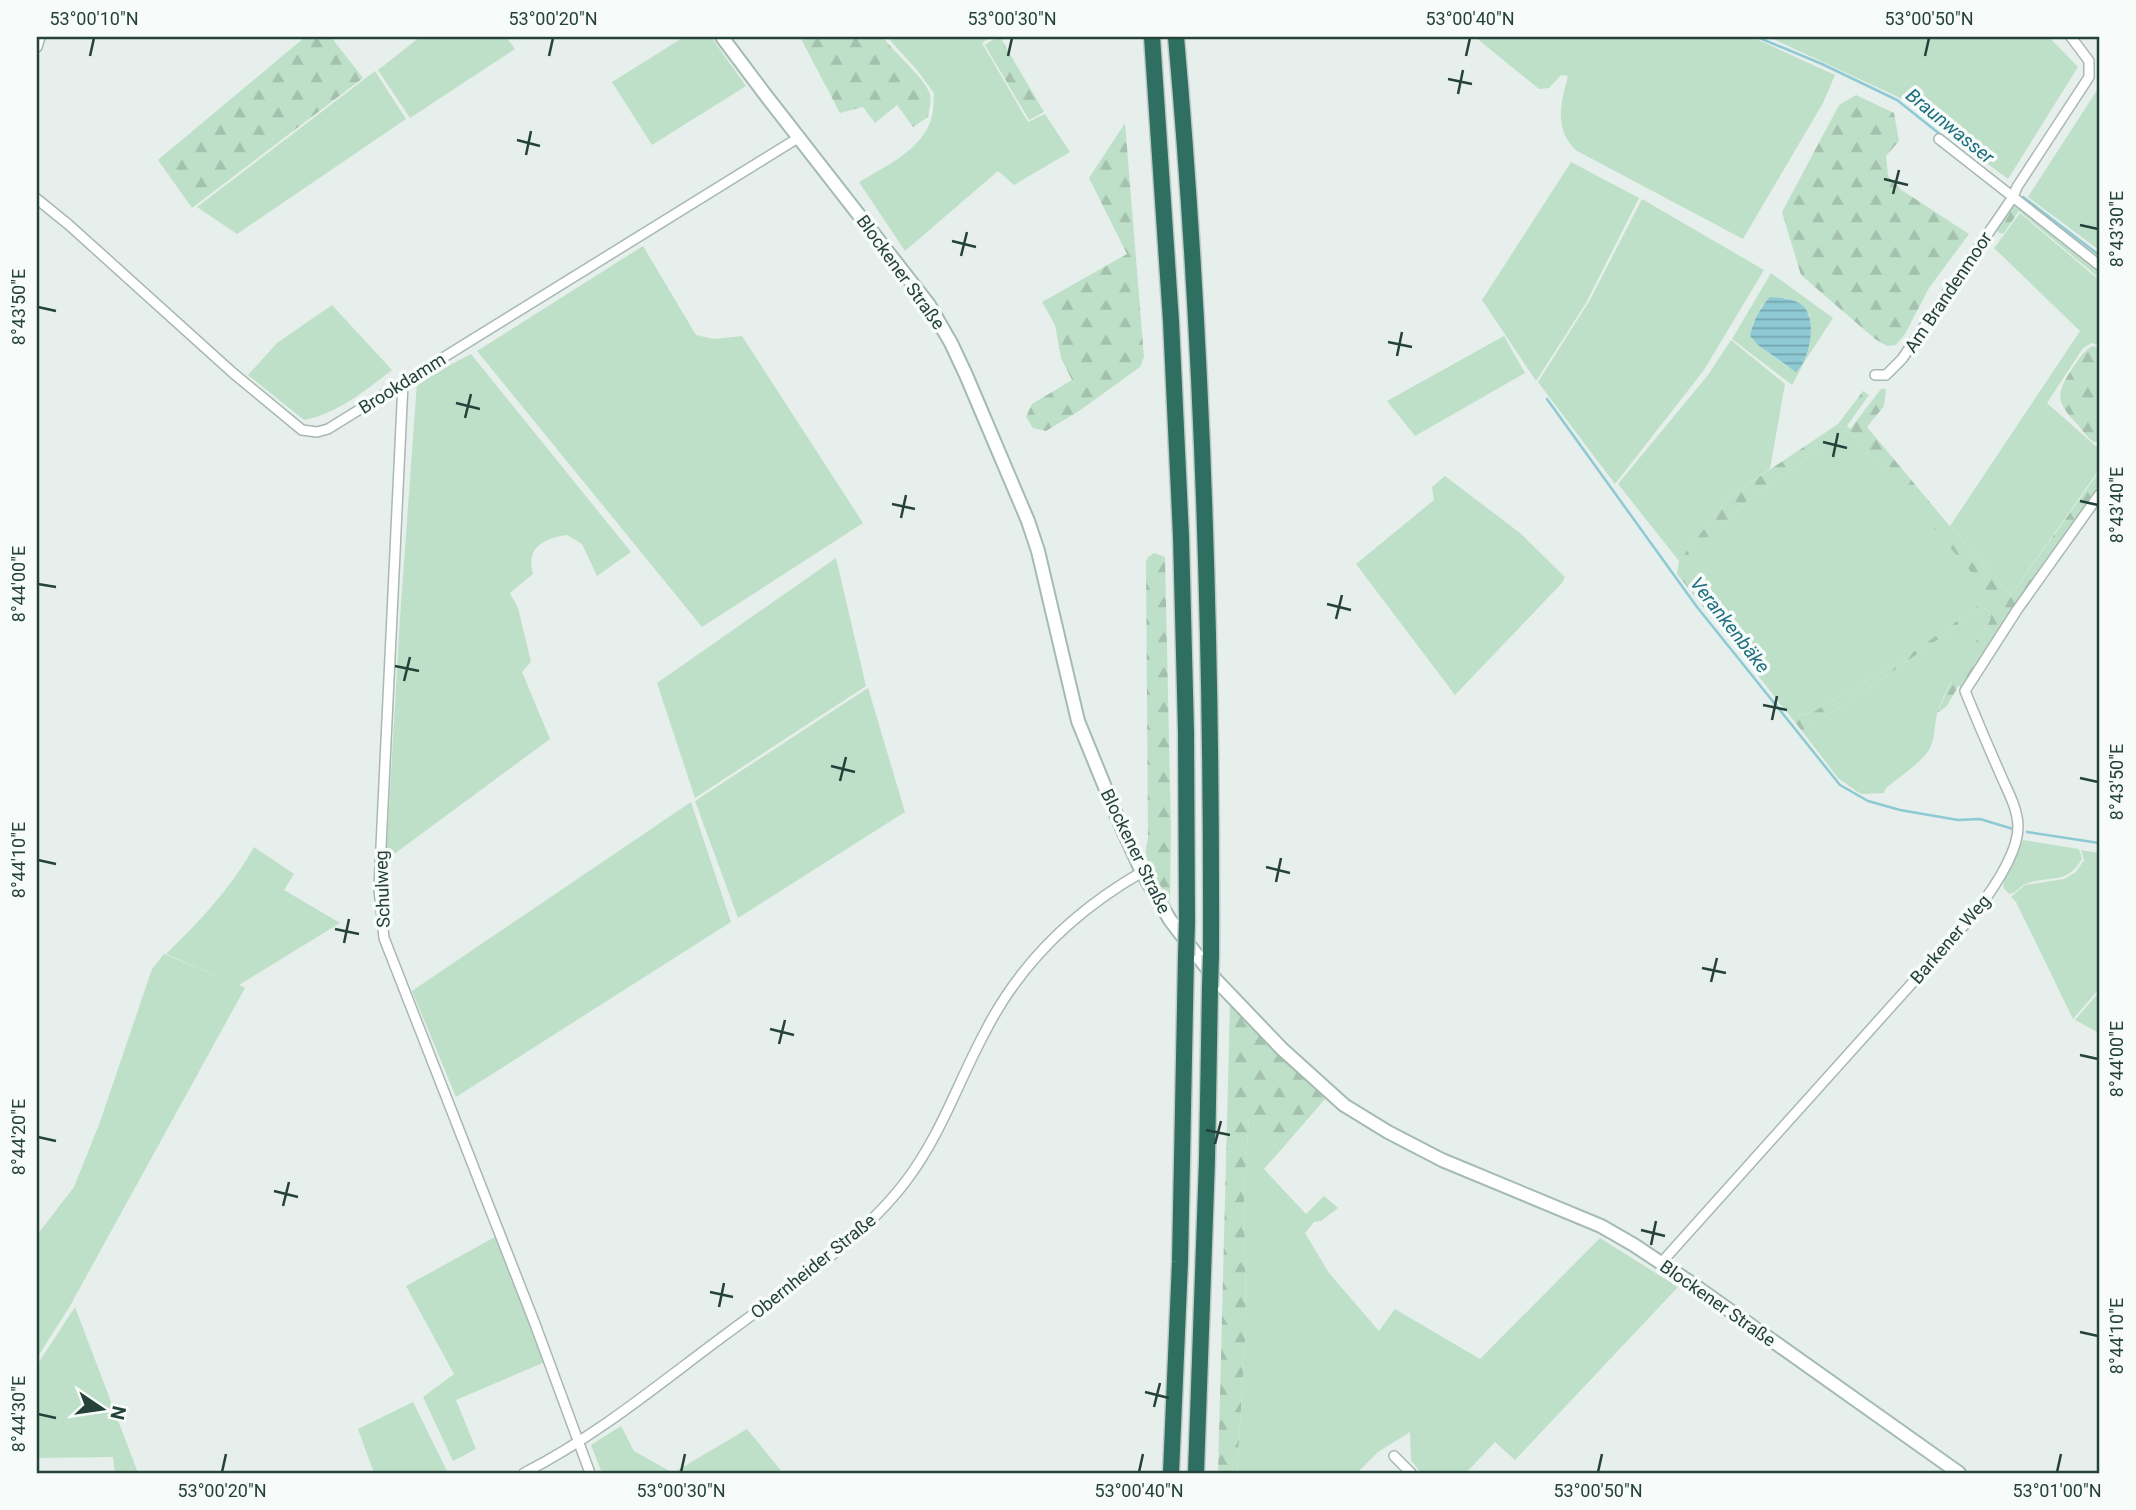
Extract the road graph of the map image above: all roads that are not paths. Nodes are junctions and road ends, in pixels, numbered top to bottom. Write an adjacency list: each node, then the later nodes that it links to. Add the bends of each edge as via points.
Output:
1 (40, 37): 6 (street)
2 (722, 37): 7 (street, Blockener Straße)
3 (1152, 37): 21 (highway, bridge, via 1171,321 1186,732 1187,922)
4 (1176, 37): 22 (highway, bridge, via 1205,517 1212,825)
5 (2071, 37): 9 (street, via 2089,61 2089,77)
6 (37, 47)
7 (798, 138): 13 (street, Brookdamm); 15 (street, Blockener Straße, via 916,286 956,354 1028,521 1078,721)
8 (1939, 139): 9 (street)
9 (2013, 197): 11 (street); 12 (street, Am Brandenmoor, via 1902,359 1886,375)
10 (37, 199): 13 (street, Brookdamm, via 302,430 328,429)
11 (2099, 265)
12 (1875, 375)
13 (403, 383): 17 (street, Schulweg, via 379,889 384,938)
14 (2099, 495): 16 (street, Barkener Weg, via 1965,691 2018,822 2007,865 1975,913)
15 (1142, 872): 16 (street, Blockener Straße, via 1170,920 1216,980 1344,1105 1442,1160 1601,1226); 17 (street, Obernheider Straße, via 1068,924 1028,965 989,1024 930,1146 878,1214)
16 (1661, 1263): 24 (street, Blockener Straße)
17 (578, 1444): 19 (street, Obernheider Straße); 20 (street, Schulweg)
18 (1394, 1456): 23 (street)
19 (524, 1473)
20 (590, 1473)
21 (1171, 1473)
22 (1196, 1473)
23 (1412, 1473)
24 (1959, 1473)

